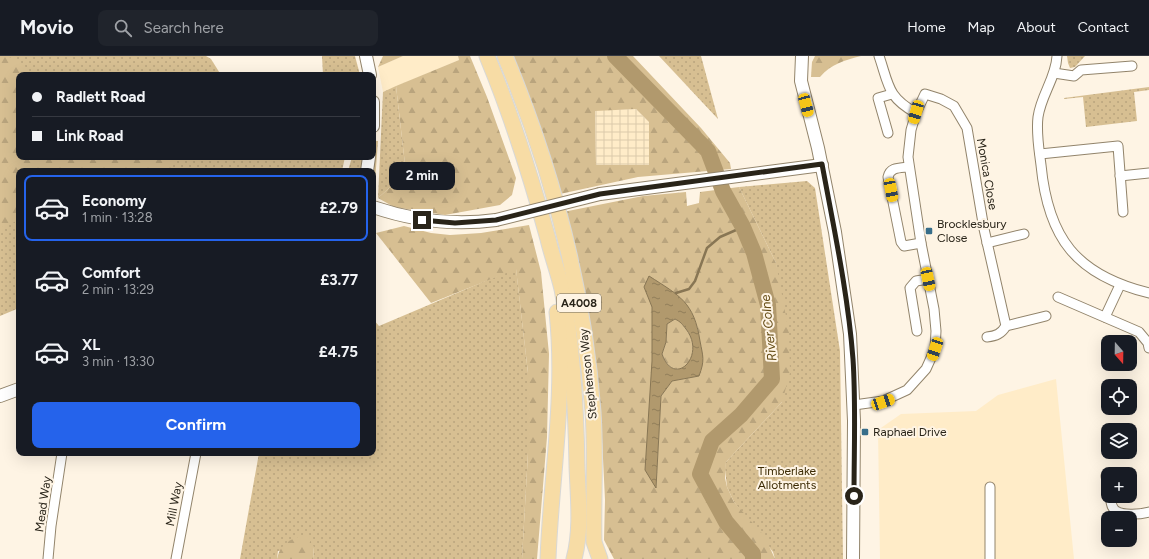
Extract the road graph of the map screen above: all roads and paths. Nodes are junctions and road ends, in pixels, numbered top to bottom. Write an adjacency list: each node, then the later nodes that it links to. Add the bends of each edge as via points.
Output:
1 (366, 56): 8 (street)
2 (487, 56): 23 (main road, Stephenson Way / A4008, via 523,151)
3 (505, 56): 46 (main road, Stephenson Way / A4008, via 528,114 550,182 582,316 593,414 594,542)
4 (802, 56): 14 (street, via 802,87)
5 (879, 56): 10 (street)
6 (1057, 56): 9 (street)
7 (1132, 66): 9 (street, via 1082,70 1074,76)
8 (369, 72)
9 (1054, 73): 13 (street, via 1038,117)
10 (892, 94): 11 (street, via 901,104); 12 (street, via 878,98)
11 (916, 112): 15 (street, via 909,143); 21 (street, Monica Close, via 925,94 941,99 954,106 967,128)
12 (888, 133)
13 (1040, 154): 17 (street, via 1118,146); 25 (street, via 1044,193 1060,237 1086,265)
14 (822, 164): 18 (street, bridge, via 600,194 496,220 473,223 433,222); 36 (street, via 850,334)
15 (908, 167): 22 (street); 22 (street, via 894,169 888,178 901,242 904,246)
16 (1149, 173): 17 (street)
17 (1120, 176): 19 (street)
18 (376, 208)
19 (1123, 212)
20 (1024, 234): 21 (street)
21 (987, 242): 30 (street, Monica Close)
22 (921, 243): 24 (street)
23 (552, 257): 44 (main road, Stephenson Way / A4008, via 559,381 557,450); 45 (main road, Stephenson Way, via 561,287 568,329 576,418 578,532)
24 (928, 279): 31 (street, via 913,283 910,288); 36 (street, via 934,309 936,340 926,369 912,386 900,395 883,402)
25 (1120, 285): 26 (street); 29 (street)
26 (1149, 293)
27 (1058, 297): 29 (street)
28 (1046, 316): 30 (street)
29 (1105, 317): 33 (street, via 1139,332)
30 (1006, 326): 32 (street, via 994,336)
31 (917, 331)
32 (987, 337)
33 (1149, 348)
34 (16, 390): 35 (street)
35 (0, 396)
36 (854, 405): 47 (street)
37 (62, 456): 42 (street, Mead Way)
38 (195, 456): 43 (street, Mill Way)
39 (990, 487): 48 (street)
40 (1111, 503): 41 (street, via 1116,512 1124,514)
41 (1149, 512)
42 (48, 559)
43 (176, 559)
44 (548, 559)
45 (574, 559)
46 (600, 559)
47 (853, 559)
48 (990, 559)

